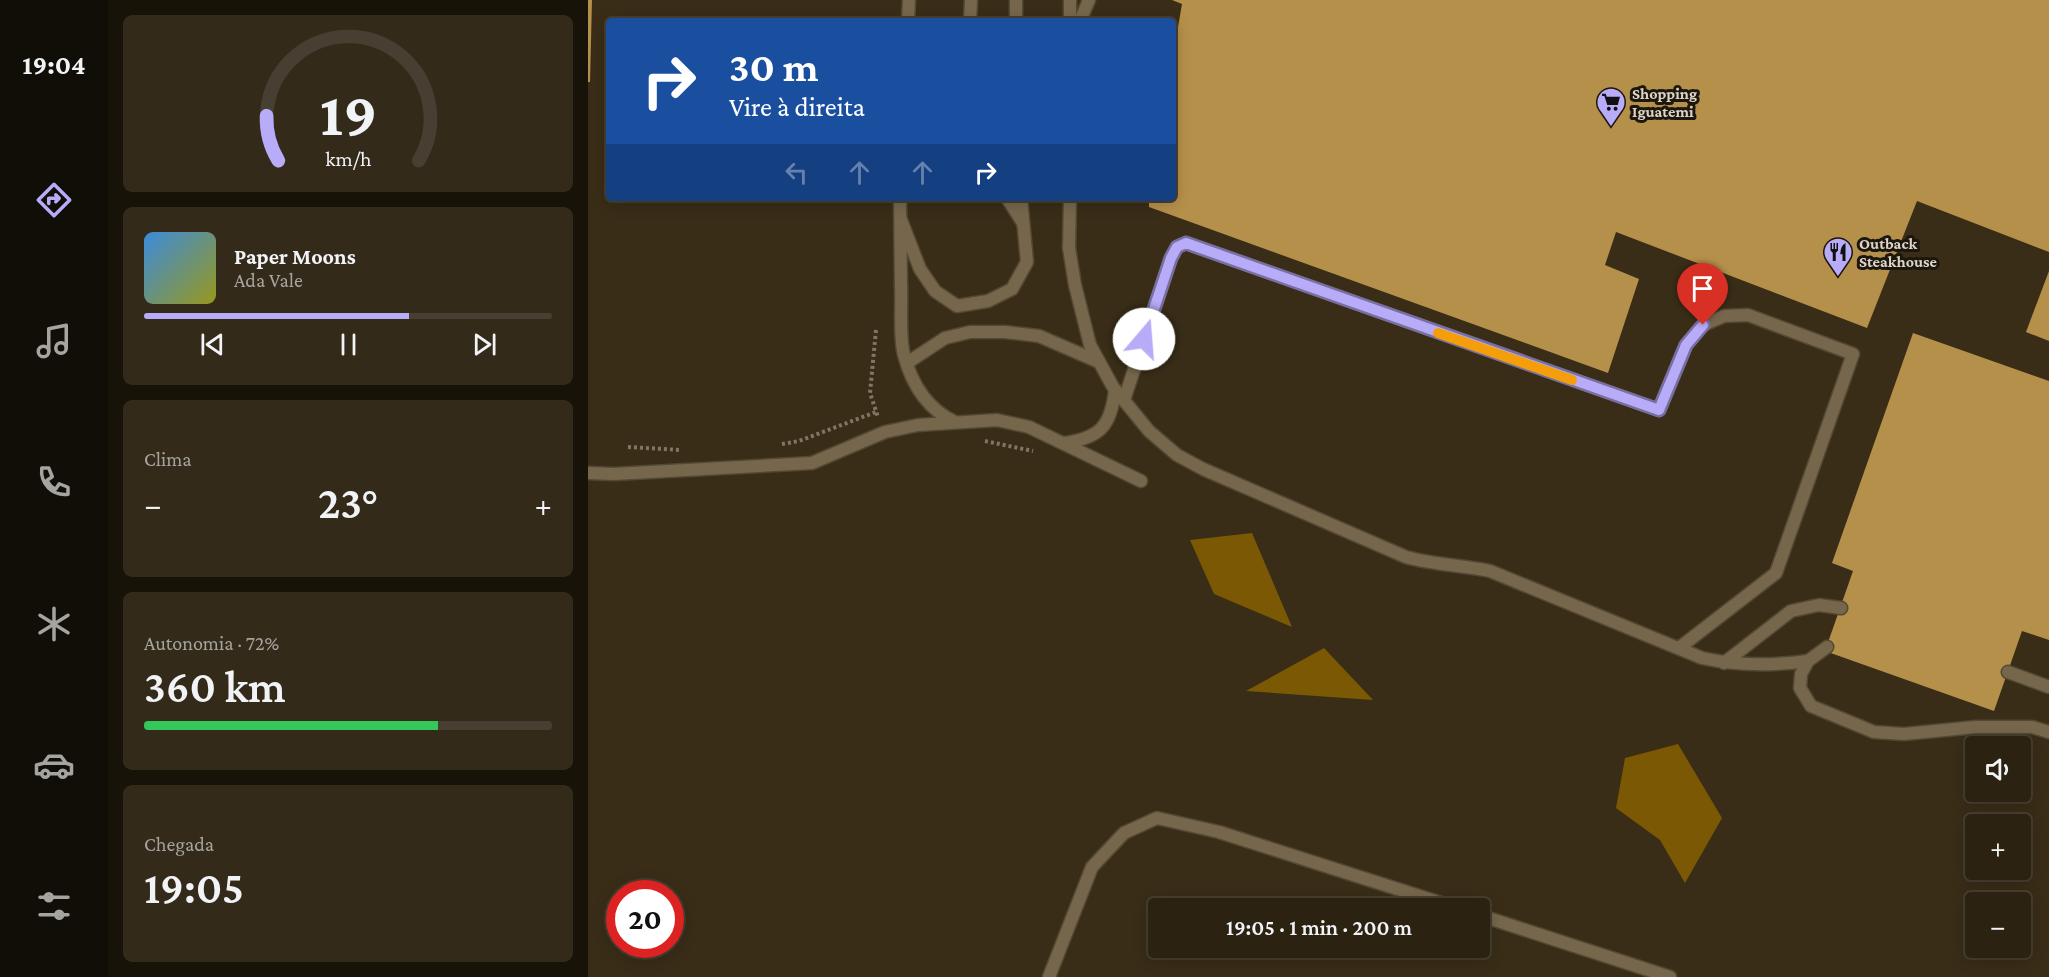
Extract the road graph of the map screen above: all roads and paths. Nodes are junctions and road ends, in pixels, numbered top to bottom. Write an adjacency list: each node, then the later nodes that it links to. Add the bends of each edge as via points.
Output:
1 (909, 0): 6 (street)
2 (971, 0): 7 (street)
3 (1016, 0): 8 (street)
4 (1070, 0): 9 (street)
5 (1089, 0): 10 (street)
6 (908, 18)
7 (970, 18)
8 (1016, 18)
9 (1070, 18)
10 (1081, 18)
11 (900, 201): 15 (street)
12 (1009, 201): 16 (street)
13 (1021, 201): 16 (street)
14 (1070, 201): 18 (street, via 1069,248 1075,285 1087,336)
15 (899, 216): 16 (street, via 920,269 935,291 957,306 988,301 1011,289 1027,262); 19 (street, via 903,354)
16 (1025, 226)
17 (876, 330): 21 (path, via 870,393)
18 (1099, 362): 19 (street, via 1039,336 970,332 945,338); 20 (street)
19 (907, 363): 22 (street, via 925,402)
20 (1119, 395): 25 (street, via 1107,425 1092,436); 34 (street, via 1149,431 1177,455 1248,490 1406,557 1490,572); 34 (street, via 1171,258 1177,247 1186,243 1659,410 1686,345 1703,325 1724,316 1748,315 1852,354 1776,573)
21 (876, 411): 23 (path); 26 (path, via 800,441)
22 (956, 423): 23 (street); 25 (street, via 998,420 1029,427)
23 (885, 432): 30 (street, via 812,463)
24 (975, 440): 29 (path)
25 (1063, 443): 31 (street)
26 (779, 445)
27 (628, 447): 28 (path)
28 (683, 450)
29 (1039, 453)
30 (588, 473)
31 (1141, 481)
32 (1841, 608): 36 (street, via 1819,605 1791,611)
33 (1827, 647): 35 (street)
34 (1679, 648): 36 (street)
35 (1808, 661): 36 (street); 39 (street, via 1801,674 1800,688 1811,706 1874,732 1904,734 1976,727 2032,727)
36 (1724, 663)
37 (2008, 672): 38 (street)
38 (2049, 687)
39 (2049, 732)
40 (1426, 898): 42 (street, via 1219,832 1157,818 1124,833 1092,867)
41 (1490, 919): 43 (street)
42 (1049, 977)
43 (1670, 977)

